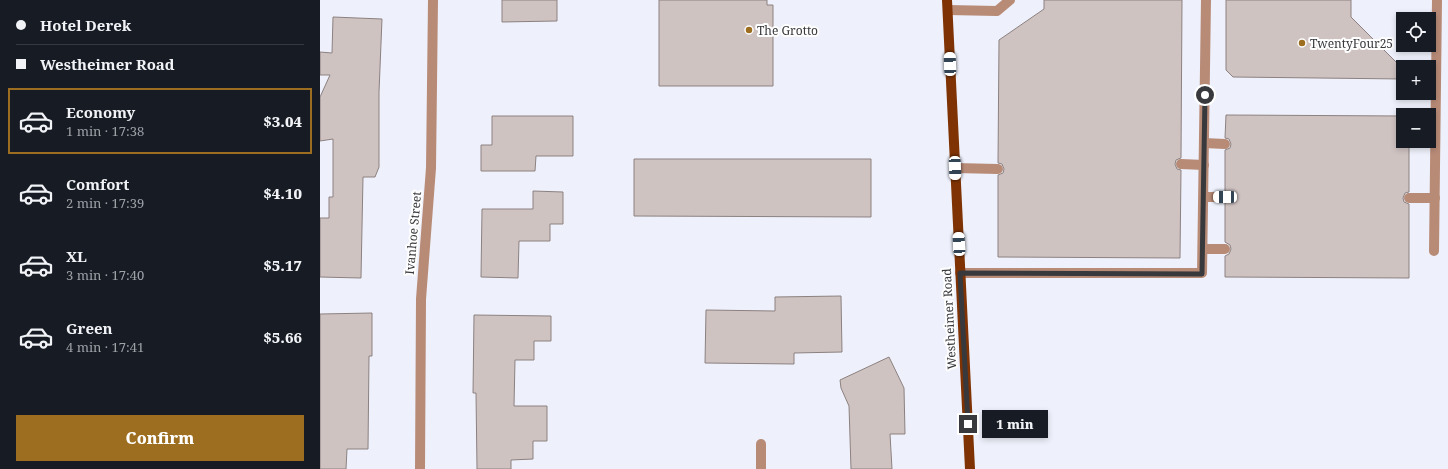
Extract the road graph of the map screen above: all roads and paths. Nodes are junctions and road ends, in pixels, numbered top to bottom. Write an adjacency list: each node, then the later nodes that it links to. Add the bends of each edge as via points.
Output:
1 (432, 0): 21 (street, Ivanhoe Street, via 431,168 421,299)
2 (1010, 0): 5 (street, via 997,11)
3 (1206, 0): 6 (street)
4 (1437, 0): 15 (street)
5 (948, 5): 10 (main road, Westheimer Road)
6 (1204, 143): 7 (street); 9 (street)
7 (1225, 144)
8 (1181, 164): 9 (street)
9 (1204, 165): 12 (street)
10 (955, 168): 11 (street); 19 (main road, Westheimer Road)
11 (998, 169)
12 (1204, 197): 13 (street); 16 (street)
13 (1225, 197)
14 (1409, 198): 15 (street)
15 (1435, 198): 18 (street)
16 (1203, 249): 17 (street); 19 (street, via 1202,274)
17 (1225, 249)
18 (1434, 251)
19 (960, 273): 23 (main road, Westheimer Road)
20 (761, 444): 22 (street)
21 (420, 469)
22 (761, 469)
23 (970, 469)

